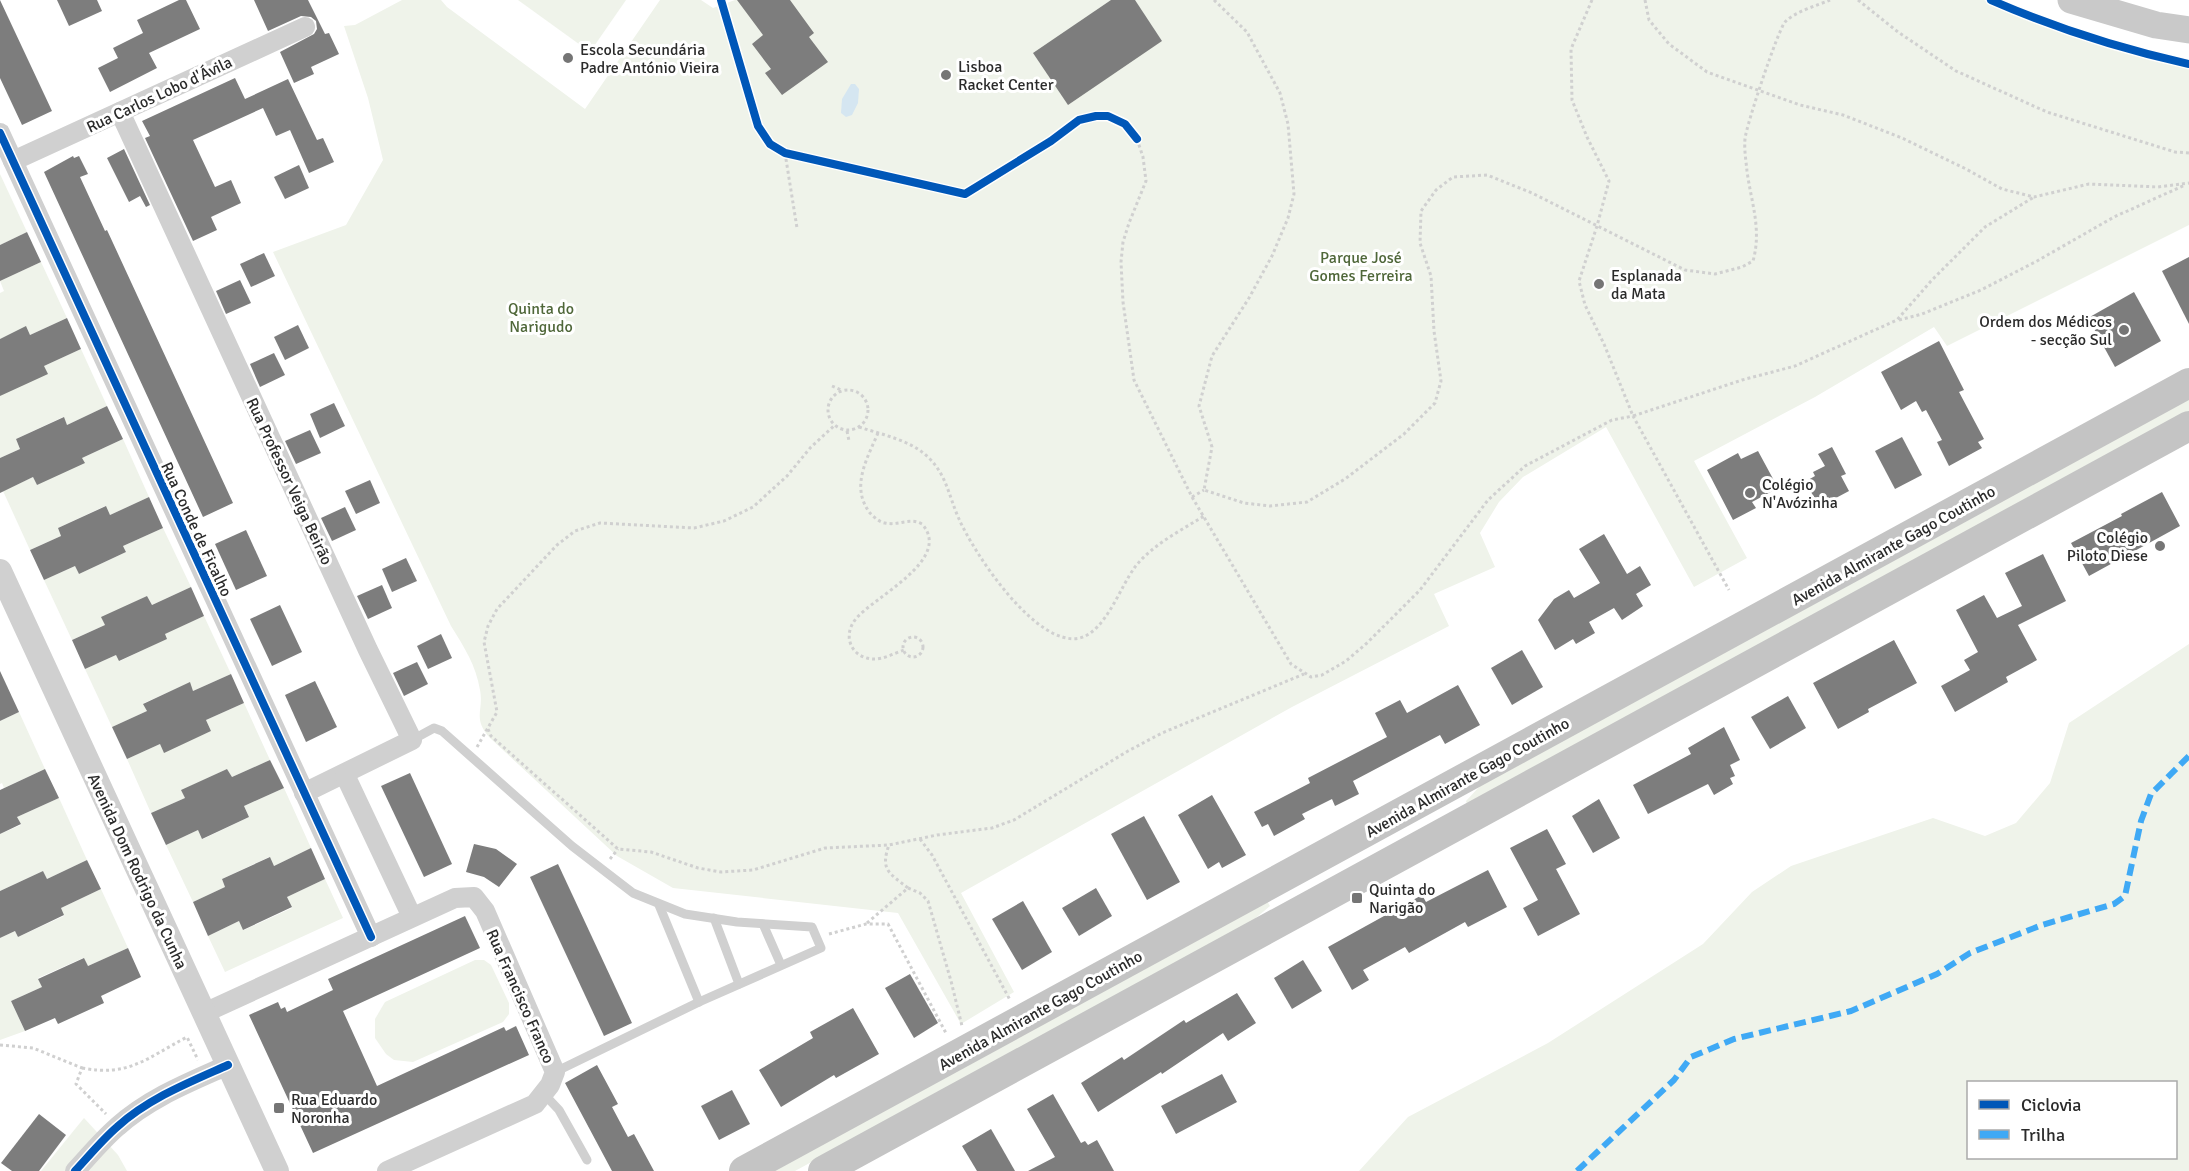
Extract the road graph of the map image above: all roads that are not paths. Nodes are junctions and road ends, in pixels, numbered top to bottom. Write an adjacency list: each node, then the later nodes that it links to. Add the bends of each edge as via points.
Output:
1 (2071, 0): 3 (main road)
2 (305, 27): 4 (street, Rua Carlos Lobo d'Ávila)
3 (2189, 30)
4 (120, 112): 6 (street, Rua Carlos Lobo d'Ávila); 10 (street, Rua Professor Veiga Beirão)
5 (0, 133): 6 (street, Rua Conde de Ficalho)
6 (13, 161): 12 (street, Rua Conde de Ficalho)
7 (2189, 383): 13 (main road, Avenida Almirante Gago Coutinho)
8 (2189, 426): 15 (main road)
9 (0, 571): 25 (street, Avenida Dom Rodrigo da Cunha)
10 (411, 740): 11 (street); 17 (lane, via 434,728 442,730 594,863 633,893)
11 (345, 775): 12 (street); 18 (street)
12 (304, 793): 21 (street, Rua Conde de Ficalho)
13 (1377, 826): 14 (main road, Avenida Almirante Gago Coutinho); 15 (main road)
14 (1341, 846): 16 (main road); 33 (main road, Avenida Almirante Gago Coutinho)
15 (1395, 859): 16 (main road)
16 (1360, 878): 34 (main road)
17 (659, 904): 19 (lane, via 684,914); 24 (lane)
18 (412, 917): 21 (street); 27 (street, Rua Francisco Franco, via 454,898 474,897 485,911)
19 (714, 918): 20 (lane); 23 (lane)
20 (763, 924): 22 (lane); 22 (lane, via 812,927 821,948)
21 (371, 937): 25 (street)
22 (781, 966): 23 (lane)
23 (740, 984): 24 (lane)
24 (699, 1002): 27 (lane)
25 (204, 1013): 26 (street, Avenida Dom Rodrigo da Cunha)
26 (228, 1065): 31 (street, via 154,1101 125,1121); 32 (street, Avenida Dom Rodrigo da Cunha)
27 (555, 1072): 28 (street, Rua Francisco Franco)
28 (543, 1094): 29 (lane, via 560,1110); 30 (street, Rua Francisco Franco, via 535,1104)
29 (588, 1160)
30 (396, 1169)
31 (75, 1171)
32 (277, 1171)
33 (744, 1171)
34 (823, 1171)

